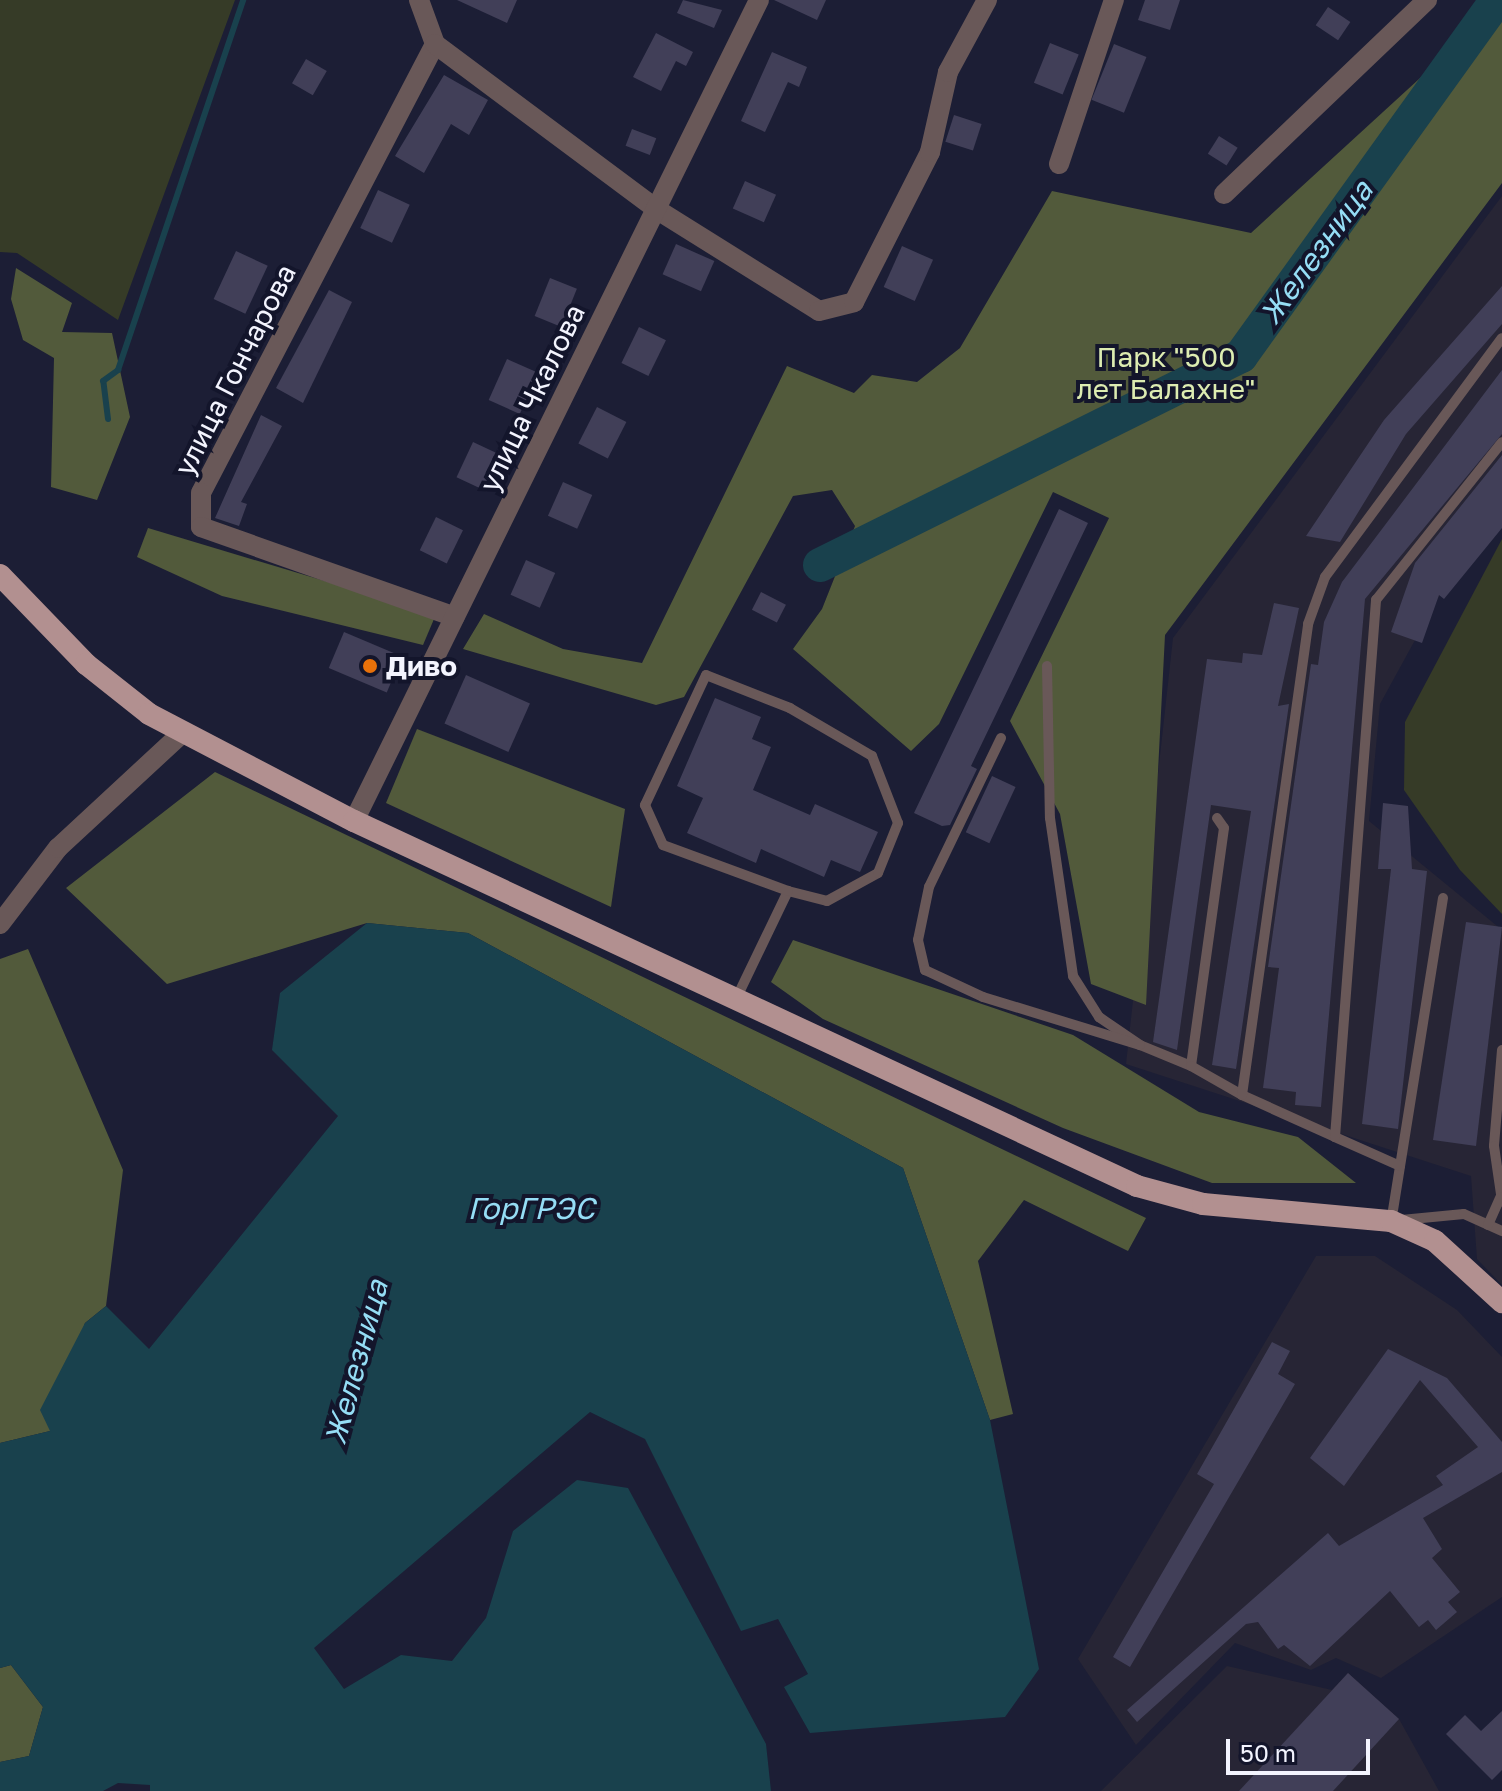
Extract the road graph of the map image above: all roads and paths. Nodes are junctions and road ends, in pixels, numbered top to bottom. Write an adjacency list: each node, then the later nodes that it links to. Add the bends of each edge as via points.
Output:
1 (419, 0): 6 (street)
2 (759, 0): 9 (street, улица Чкалова)
3 (987, 0): 9 (street, via 948,72 930,152 854,302 819,311)
4 (1114, 0): 7 (street)
5 (1427, 0): 8 (street)
6 (435, 44): 9 (street); 13 (street, улица Гончарова, via 201,493 201,527)
7 (1059, 164)
8 (1224, 194)
9 (656, 209): 13 (street, улица Чкалова)
10 (1502, 338): 26 (lane, via 1325,577 1308,624)
11 (1502, 442): 27 (lane, via 1376,600)
12 (0, 575): 15 (main road, via 86,664)
13 (455, 617): 18 (street, улица Чкалова)
14 (1047, 666): 23 (lane, via 1050,818 1073,976 1099,1017)
15 (181, 734): 18 (main road); 21 (street, via 58,848)
16 (1001, 738): 23 (lane, via 929,887 918,940 925,970 983,997)
17 (1217, 818): 25 (lane, via 1224,828)
18 (354, 821): 22 (main road)
19 (788, 891): 19 (lane, via 827,901 878,873 898,823 872,756 790,708 706,675 645,805 663,845); 22 (lane)
20 (1443, 898): 28 (lane)
21 (0, 924)
22 (736, 1001): 30 (main road, via 1137,1186 1203,1204)
23 (1140, 1045): 25 (lane)
24 (1502, 1050): 29 (lane, via 1494,1146)
25 (1191, 1066): 26 (lane)
26 (1242, 1095): 27 (lane)
27 (1335, 1137): 28 (lane)
28 (1400, 1166): 30 (lane)
29 (1501, 1198): 31 (lane)
30 (1391, 1221): 31 (lane, via 1464,1214); 33 (main road, via 1435,1241)
31 (1488, 1225): 32 (lane)
32 (1502, 1231)
33 (1502, 1302)

